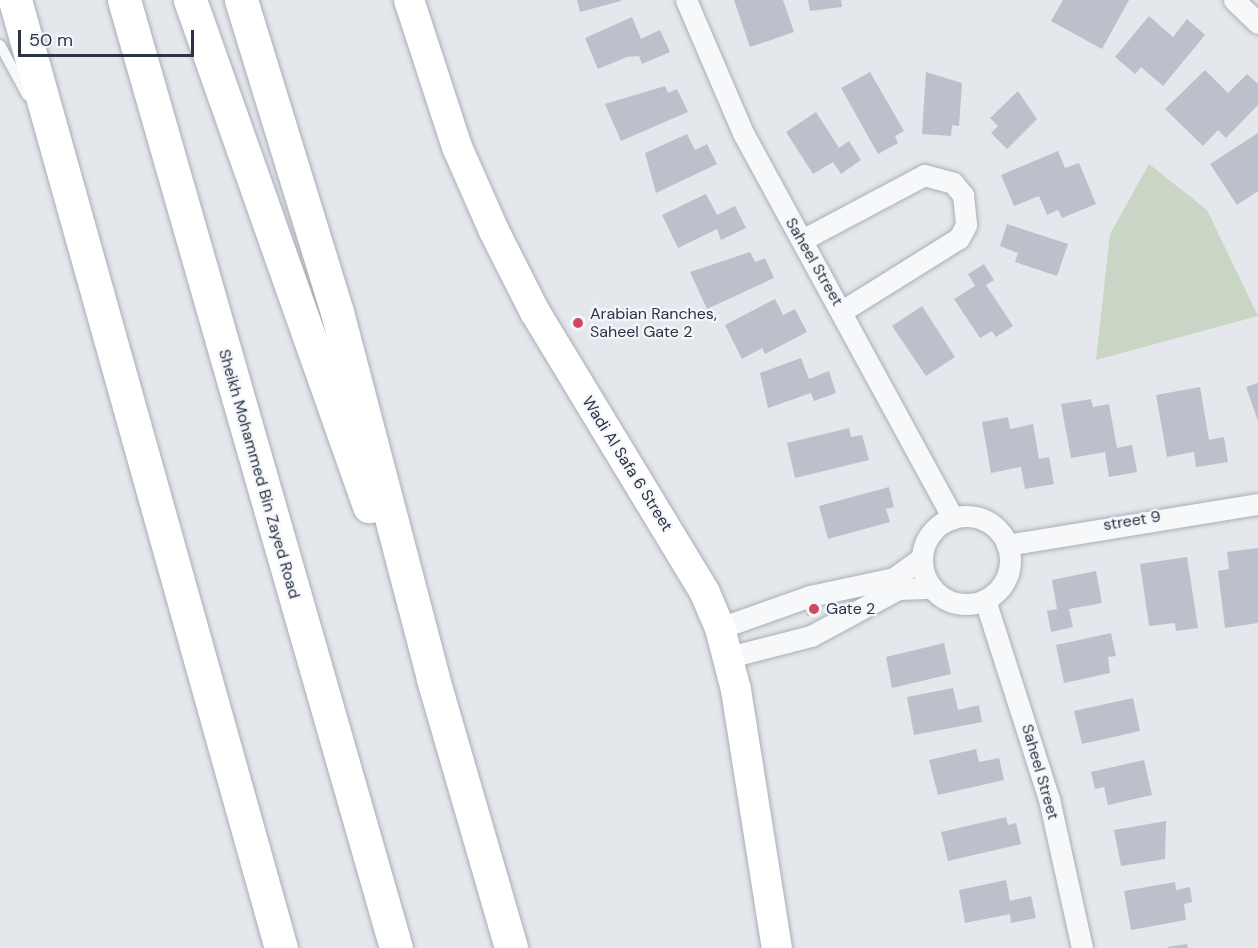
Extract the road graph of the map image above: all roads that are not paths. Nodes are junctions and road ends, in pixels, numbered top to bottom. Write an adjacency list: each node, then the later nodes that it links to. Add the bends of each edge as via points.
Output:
1 (15, 0): 10 (highway)
2 (124, 0): 26 (highway, Sheikh Mohammed Bin Zayed Road)
3 (190, 0): 24 (highway)
4 (242, 0): 24 (highway, via 343,334)
5 (408, 0): 21 (street, Wadi Al Safa 6 Street, via 445,115 494,231 564,361 705,593)
6 (686, 0): 11 (street, Saheel Street, via 743,133)
7 (1234, 0): 8 (street)
8 (1258, 23)
9 (0, 45): 10 (lane)
10 (55, 144): 25 (highway)
11 (802, 240): 12 (street, Saheel Street); 12 (street, via 924,175 953,183 963,195 966,225 959,238)
12 (842, 311): 14 (street, Saheel Street)
13 (1258, 504): 15 (street, street 9)
14 (953, 518): 15 (street, via 991,524); 16 (street, via 931,533)
15 (1007, 545): 19 (street, via 1006,577)
16 (922, 558): 17 (street); 18 (street)
17 (932, 588): 18 (street); 19 (street, via 957,603)
18 (868, 594): 20 (street, via 810,596); 22 (street, via 811,636)
19 (985, 600): 29 (street, Saheel Street, via 1049,799)
20 (758, 615): 21 (street); 22 (street)
21 (720, 628): 23 (street, Wadi Al Safa 6 Street)
22 (767, 647): 23 (street)
23 (729, 657): 28 (street, Wadi Al Safa 6 Street)
24 (433, 679): 27 (highway)
25 (281, 948)
26 (396, 948)
27 (511, 948)
28 (777, 948)
29 (1082, 948)

